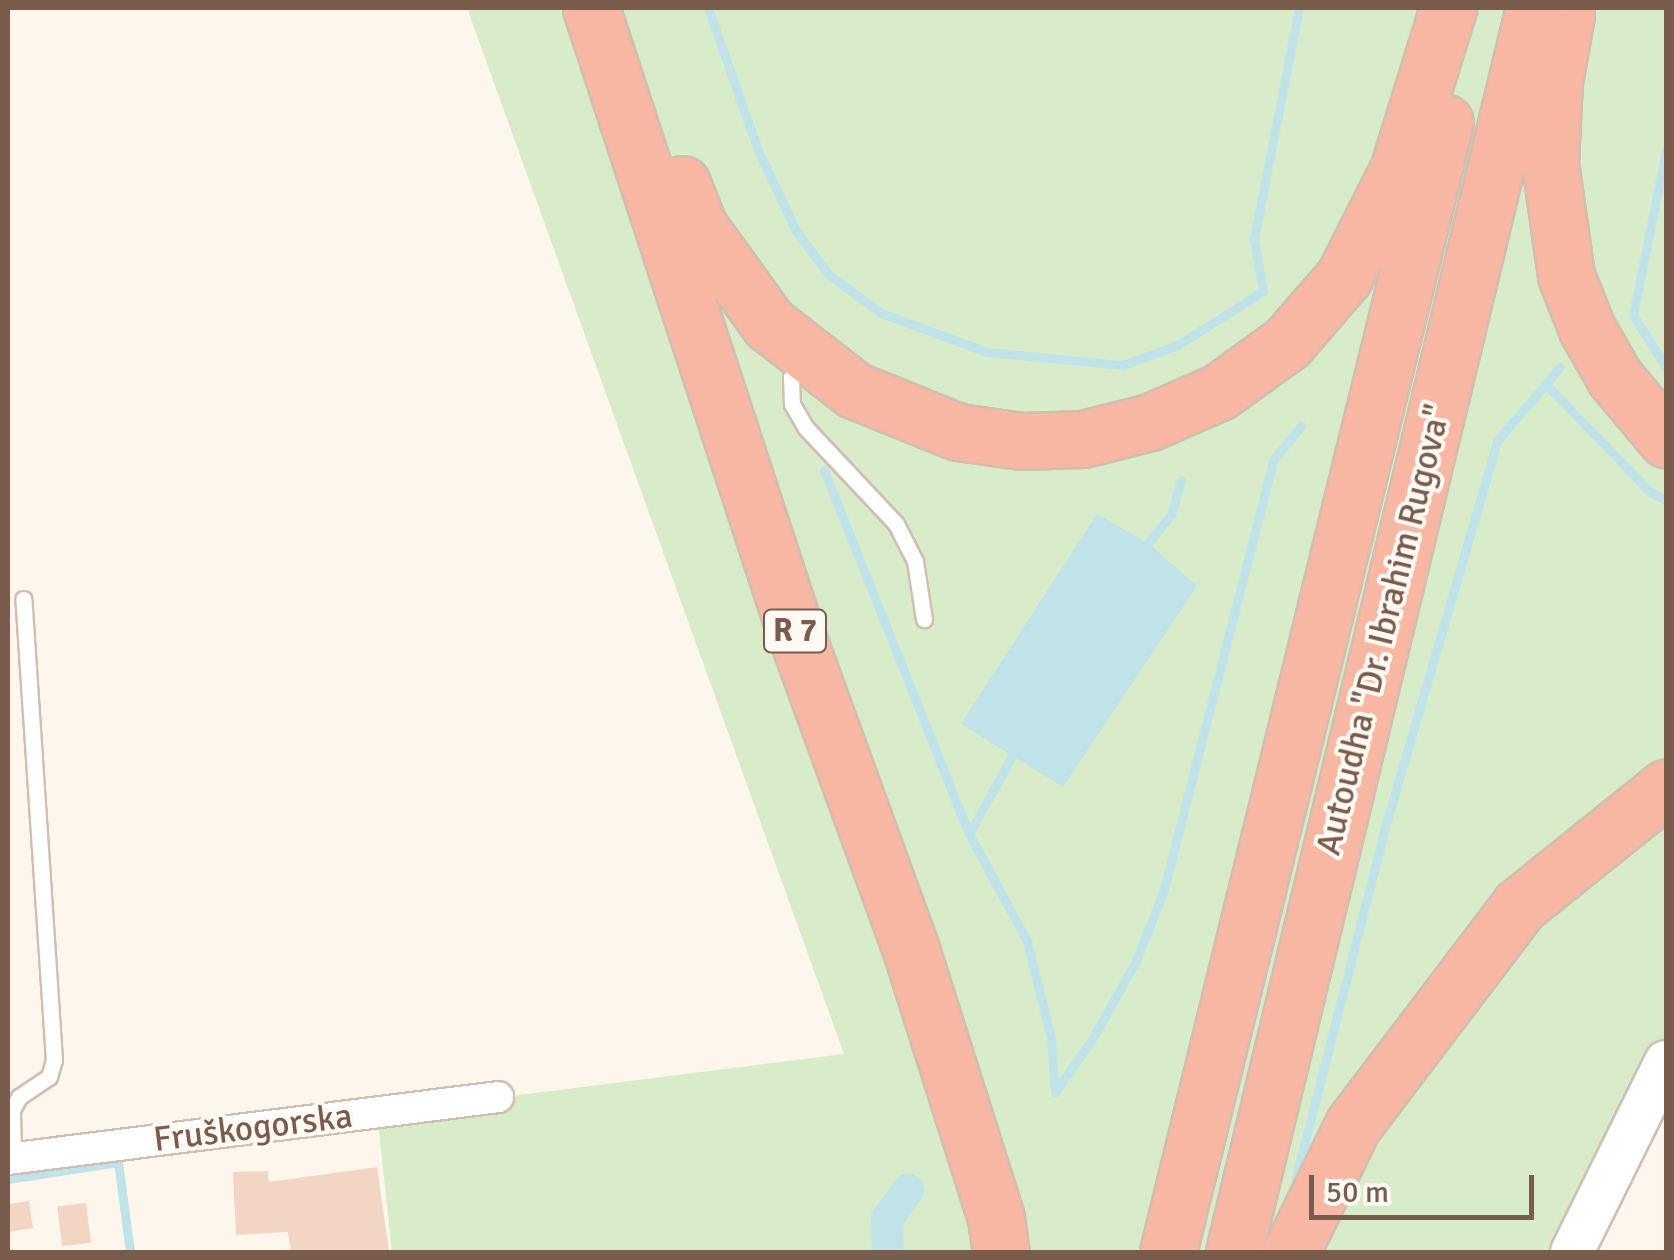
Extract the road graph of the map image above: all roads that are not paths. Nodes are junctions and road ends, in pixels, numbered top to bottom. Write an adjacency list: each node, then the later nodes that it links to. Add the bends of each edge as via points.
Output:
1 (591, 8): 15 (highway, R 7, via 795,631 912,953)
2 (619, 8): 7 (highway, via 700,227 769,324)
3 (1448, 8): 7 (highway, via 1398,170 1344,277 1287,343 1219,392 1083,439 1021,441 958,432 902,413)
4 (1474, 8): 16 (highway)
5 (1534, 8): 17 (highway, Autoudha "Dr. Ibrahim Rugova")
6 (1567, 8): 8 (highway, via 1550,163 1566,276 1614,378)
7 (807, 358): 10 (lane, via 791,377 792,404 806,428 896,524 915,561)
8 (1666, 440)
9 (23, 599): 14 (lane, via 54,1060 49,1076 12,1110)
10 (924, 619)
11 (1666, 788): 18 (highway, via 1519,906 1353,1125)
12 (1666, 1062): 19 (street)
13 (498, 1097): 14 (street, Fruškogorska)
14 (10, 1159)
15 (1001, 1252)
16 (1168, 1252)
17 (1234, 1252)
18 (1291, 1252)
19 (1572, 1252)

